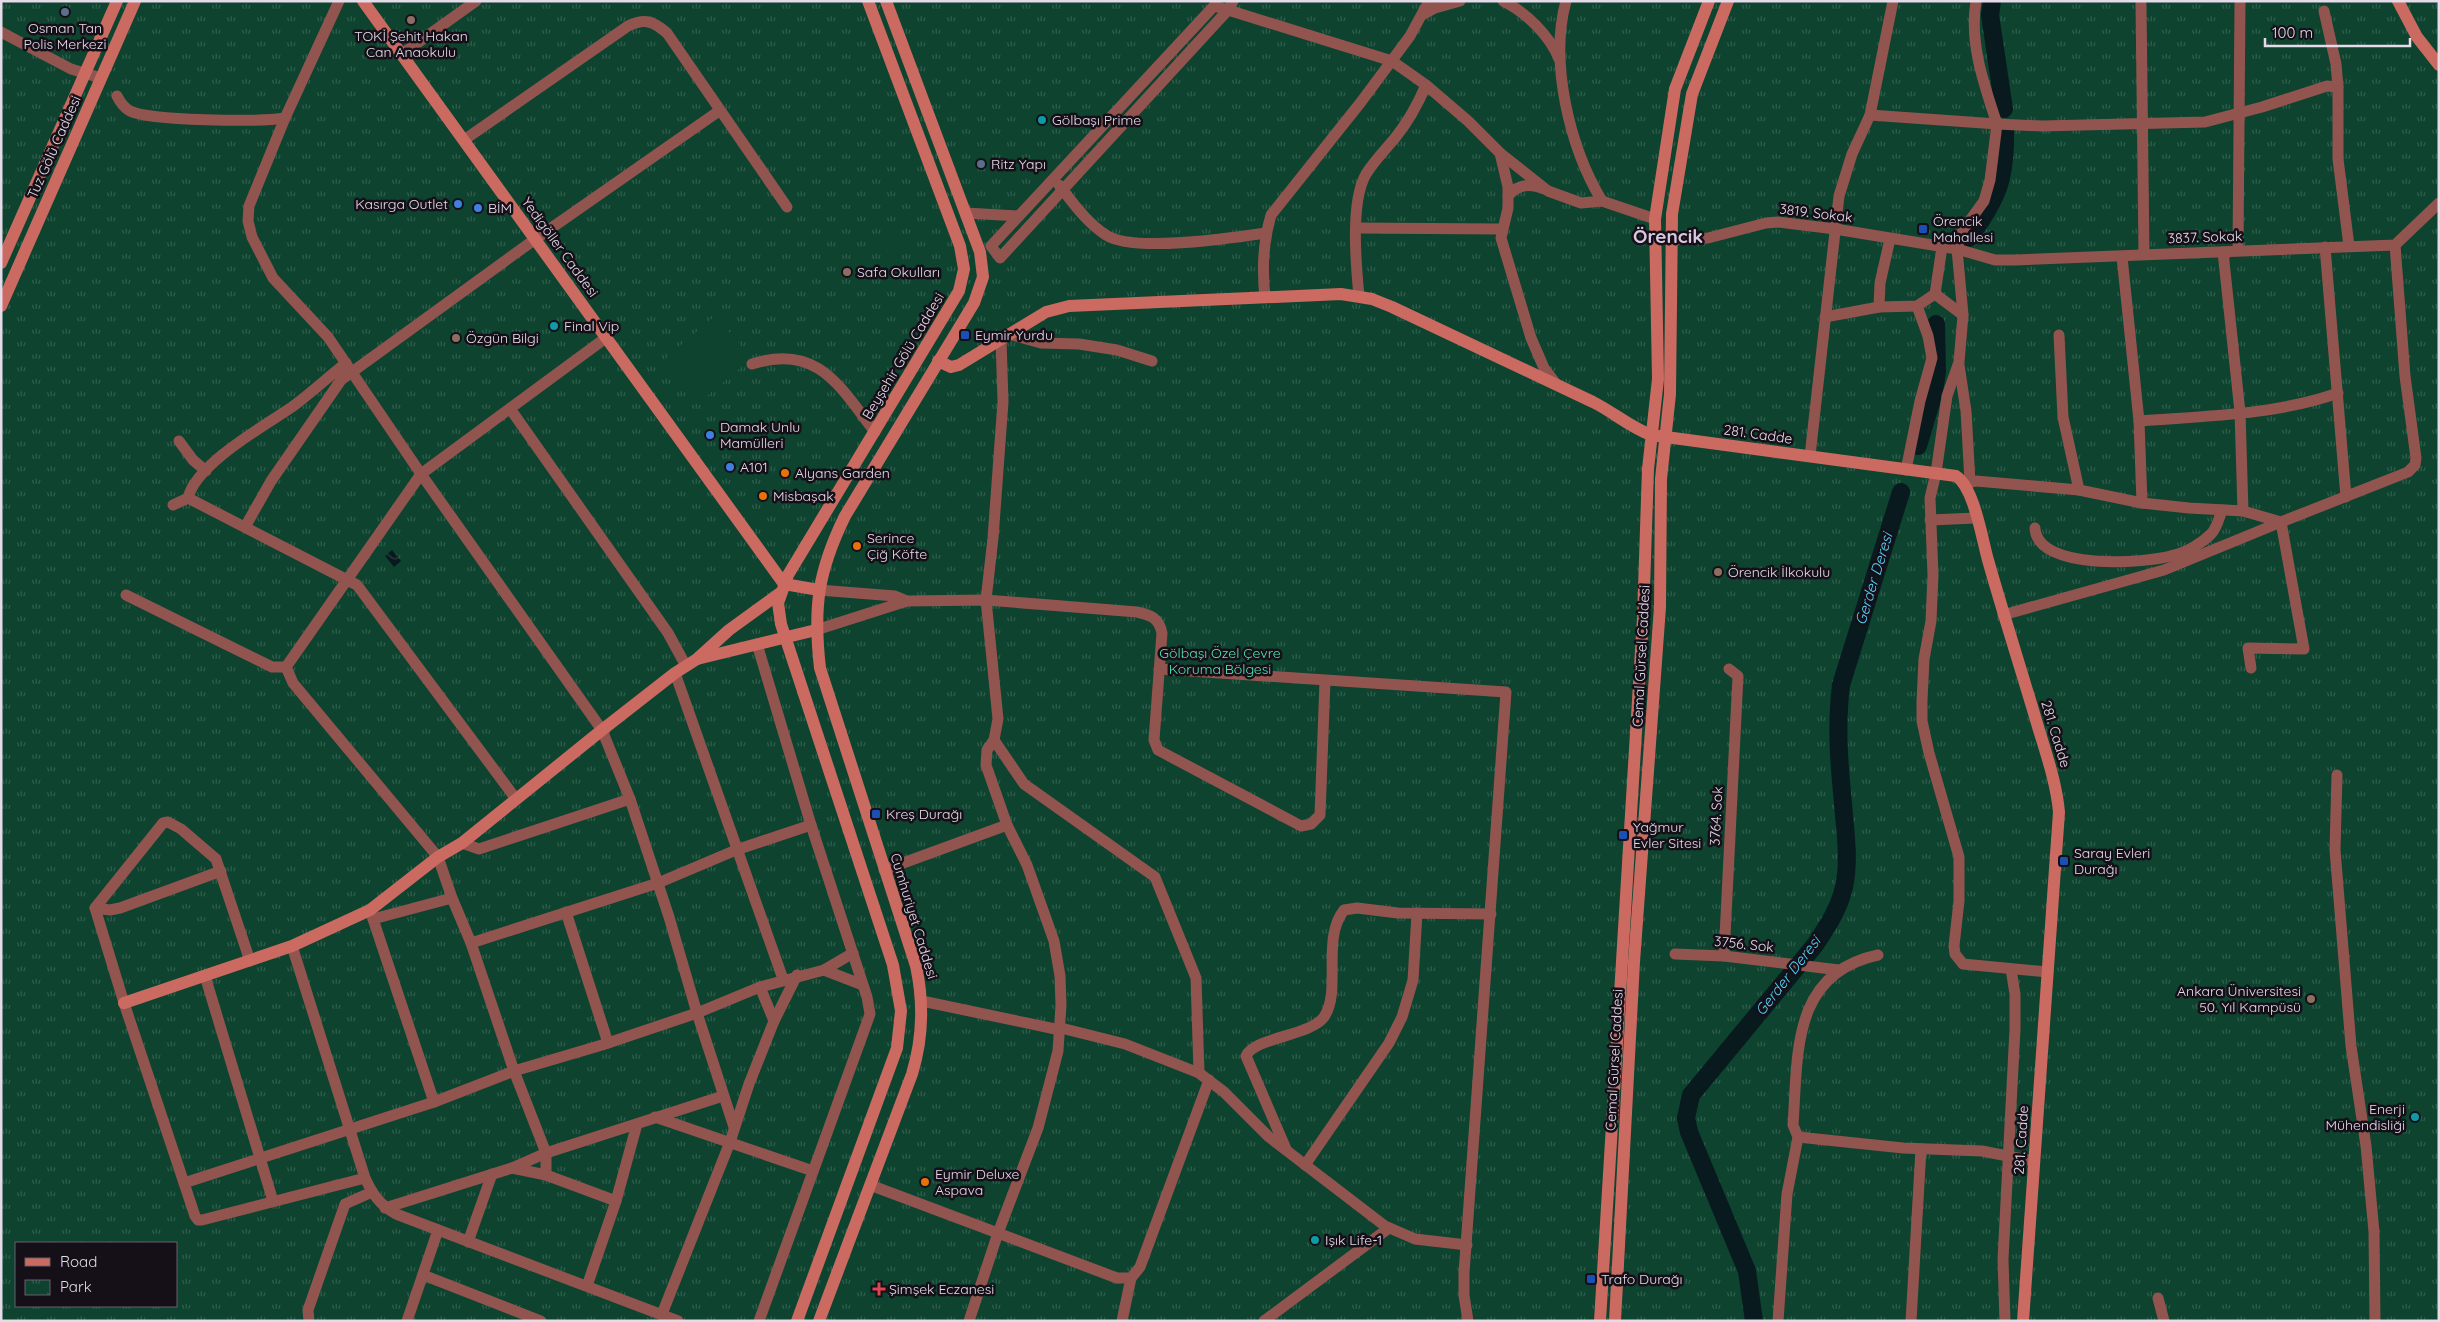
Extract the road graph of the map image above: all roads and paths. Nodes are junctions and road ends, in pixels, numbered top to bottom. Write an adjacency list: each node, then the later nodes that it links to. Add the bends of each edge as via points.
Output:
1 (117, 1): 27 (street, Tuz Gölü Caddesi)
2 (135, 1): 28 (street, Tuz Gölü Caddesi)
3 (339, 1): 35 (street)
4 (363, 1): 23 (street, Yedigöller Caddesi)
5 (476, 1): 23 (street)
6 (868, 1): 69 (street, Beyşehir Gölü Caddesi, via 957,239)
7 (886, 1): 47 (street)
8 (1429, 1): 21 (street)
9 (1460, 1): 21 (street)
10 (1503, 1): 26 (street, via 1526,16 1545,36 1555,48)
11 (1566, 1): 26 (street)
12 (1709, 1): 49 (street, Cemal Gürsel Caddesi, via 1675,88)
13 (1728, 1): 56 (street, Cemal Gürsel Caddesi, via 1692,94 1672,214)
14 (1893, 1): 34 (street)
15 (1976, 1): 36 (street, via 1975,41)
16 (2240, 1): 33 (street)
17 (2398, 1): 24 (street, via 2417,37)
18 (2141, 4): 37 (street)
19 (1231, 6): 25 (street); 40 (street, via 1214,6); 41 (street)
20 (2324, 11): 30 (street)
21 (1421, 15): 25 (street)
22 (1, 32): 27 (street)
23 (402, 54): 38 (street, Yedigöller Caddesi)
24 (2436, 59)
25 (1392, 61): 29 (street); 53 (street, via 1271,215)
26 (1560, 63): 44 (street, via 1575,140)
27 (85, 74): 28 (street); 67 (street, Tuz Gölü Caddesi)
28 (101, 78): 73 (street, Tuz Gölü Caddesi)
29 (1426, 85): 39 (street); 50 (street, via 1410,117 1365,175)
30 (2338, 87): 33 (street, via 2327,86); 58 (street, via 2338,159)
31 (118, 96): 35 (street, via 129,110 160,117)
32 (719, 111): 38 (street, via 667,33 645,20 628,26); 46 (street); 54 (street)
33 (2240, 114): 37 (street, via 2205,122); 62 (street)
34 (1870, 115): 36 (street); 51 (street, via 1852,154 1839,196)
35 (285, 118): 87 (street, via 249,206 248,221 256,248 273,278 310,315)
36 (1997, 124): 37 (street); 61 (street, via 1984,201 1962,230)
37 (2143, 124): 65 (street)
38 (464, 140): 54 (street, Yedigöller Caddesi)
39 (1500, 153): 42 (street); 43 (street)
40 (1054, 178): 41 (street); 48 (street)
41 (1063, 190): 53 (street, via 1092,224 1107,236 1122,242 1194,241); 63 (street, via 1000,258)
42 (1548, 191): 43 (street, via 1538,186 1523,185); 44 (street, via 1581,203)
43 (1508, 196): 52 (street)
44 (1602, 201): 49 (street)
45 (2439, 203): 57 (street)
46 (787, 207)
47 (966, 213): 48 (street); 68 (street)
48 (1019, 216): 63 (street, via 991,246)
49 (1655, 219): 96 (street, Cemal Gürsel Caddesi, via 1658,379)
50 (1356, 228): 52 (street); 71 (street)
51 (1835, 229): 55 (street, 3819. Sokak); 56 (street, 3819. Sokak, via 1778,222 1708,238); 77 (street)
52 (1501, 230): 90 (street, via 1505,254 1531,338 1544,368)
53 (1266, 233): 72 (street, via 1263,279)
54 (536, 239): 80 (street, Yedigöller Caddesi); 87 (street)
55 (1890, 239): 59 (street, 3819. Sokak); 75 (street, via 1880,283)
56 (1672, 240): 97 (street, Cemal Gürsel Caddesi, via 1670,394)
57 (2395, 245): 58 (street, 3837. Sokak); 106 (street, via 2405,376 2416,462 2408,472)
58 (2349, 246): 60 (street, 3837. Sokak)
59 (1942, 247): 61 (street, 3819. Sokak); 70 (street)
60 (2325, 247): 62 (street, 3837. Sokak); 91 (street)
61 (1958, 250): 66 (street, 3837. Sokak, via 1995,260); 76 (street)
62 (2238, 250): 64 (street, 3837. Sokak)
63 (996, 252): 68 (street)
64 (2223, 252): 65 (street, 3837. Sokak); 93 (street)
65 (2144, 254): 66 (street, 3837. Sokak)
66 (2122, 257): 94 (street)
67 (1, 262)
68 (983, 266): 69 (street); 82 (street, Cumhuriyet Caddesi, via 980,291)
69 (964, 269): 78 (street, Beyşehir Gölü Caddesi, via 960,291)
70 (1935, 294): 74 (street); 76 (street)
71 (1359, 296): 72 (street); 90 (street, via 1392,307)
72 (1266, 297): 81 (street, via 1069,306 1046,312)
73 (1, 306)
74 (1917, 306): 75 (street); 100 (street, via 1932,358)
75 (1879, 307): 77 (street)
76 (1963, 315): 85 (street)
77 (1825, 317): 99 (street)
78 (934, 334): 82 (street); 88 (street, Beyşehir Gölü Caddesi)
79 (2059, 335): 105 (street, via 2063,417)
80 (607, 337): 92 (street); 118 (street, Yedigöller Caddesi)
81 (1005, 337): 83 (street, via 959,365 951,367); 84 (street, via 1118,350); 121 (street, via 1003,402)
82 (950, 343): 83 (street, Cumhuriyet Caddesi)
83 (938, 361): 89 (street, Cumhuriyet Caddesi)
84 (1152, 361)
85 (1959, 362): 102 (street, via 1947,396); 104 (street, via 1966,411)
86 (752, 364): 95 (street, via 768,360 798,360 824,370)
87 (349, 367): 101 (street, via 219,458); 103 (street); 115 (street, via 271,481)
88 (912, 370): 89 (street); 95 (street, Beyşehir Gölü Caddesi)
89 (927, 379): 119 (street, Cumhuriyet Caddesi, via 845,516 823,571)
90 (1557, 385): 96 (street)
91 (2338, 393): 93 (street, via 2315,401); 106 (street)
92 (510, 410): 103 (street); 127 (street)
93 (2240, 412): 94 (street); 111 (street)
94 (2139, 421): 108 (street)
95 (875, 432): 118 (street, Beyşehir Gölü Caddesi)
96 (1651, 435): 97 (street, 281. Cadde); 225 (street, Cemal Gürsel Caddesi, via 1643,618)
97 (1665, 436): 99 (street, 281. Cadde); 226 (street, Cemal Gürsel Caddesi, via 1661,479 1660,607 1634,962)
98 (179, 441): 101 (street)
99 (1810, 456): 100 (street, 281. Cadde)
100 (1906, 470): 102 (street, 281. Cadde)
101 (206, 471): 107 (street)
102 (1936, 473): 104 (street, 281. Cadde, via 1956,476); 113 (street, via 1930,498)
103 (421, 474): 117 (street); 134 (street)
104 (1967, 483): 105 (street); 112 (street, 281. Cadde)
105 (2079, 490): 108 (street)
106 (2346, 496): 114 (street)
107 (188, 498): 109 (street); 115 (street)
108 (2142, 502): 110 (street)
109 (173, 505)
110 (2222, 510): 111 (street); 116 (street, via 2210,535 2183,552 2154,558 2100,561 2064,557 2042,545 2037,539)
111 (2243, 511): 114 (street)
112 (1976, 518): 113 (street); 123 (street, 281. Cadde)
113 (1930, 520): 160 (street, via 1933,575 1931,621 1924,659 1922,721 1959,857 1955,954 1963,964)
114 (2281, 522): 123 (street, via 2164,570); 129 (street, via 2304,649 2248,648)
115 (244, 527): 117 (street)
116 (2036, 528)
117 (347, 580): 128 (street); 137 (street, via 357,585)
118 (782, 589): 119 (street); 125 (street, via 779,610); 127 (street, via 728,630)
119 (819, 590): 122 (street, via 895,596); 124 (street, Cumhuriyet Caddesi)
120 (126, 595): 128 (street, via 272,668)
121 (986, 600): 122 (street); 130 (street, via 1137,612 1151,616 1159,622 1162,632); 135 (street, via 998,719)
122 (907, 601): 124 (street)
123 (2003, 615): 163 (street, 281. Cadde, via 2057,793 2058,848)
124 (816, 630): 125 (street); 144 (street, Cumhuriyet Caddesi, via 820,668)
125 (784, 637): 126 (street); 219 (street, via 894,965 901,1011 897,1048)
126 (757, 644): 127 (street); 139 (street)
127 (692, 663): 131 (street)
128 (286, 667): 143 (street, via 293,684)
129 (2251, 668)
130 (1159, 670): 133 (street); 133 (street, via 1154,740 1158,750 1301,826 1312,824 1320,815)
131 (675, 673): 134 (street); 142 (street)
132 (1734, 673): 158 (street, 3764. Sok)
133 (1325, 681): 152 (street, via 1506,692)
134 (602, 730): 137 (street); 138 (street)
135 (994, 740): 140 (street, via 987,750 986,765); 176 (street, via 1024,784 1155,878 1196,978)
136 (2337, 775): 232 (street, via 2335,850 2351,1046 2366,1146 2373,1223)
137 (516, 799): 141 (street)
138 (630, 799): 141 (street, via 486,847 474,848); 146 (street)
139 (811, 825): 142 (street); 155 (street)
140 (1007, 825): 144 (street); 173 (street, via 1027,865 1054,940 1060,976)
141 (462, 843): 143 (street)
142 (736, 850): 146 (street); 166 (street)
143 (438, 857): 147 (street); 151 (street)
144 (884, 870): 169 (street, Cumhuriyet Caddesi, via 916,966)
145 (221, 871): 148 (street, via 120,908); 148 (street, via 207,849 182,829 163,823); 159 (street)
146 (658, 882): 149 (street); 171 (street)
147 (452, 898): 151 (street); 153 (street)
148 (96, 908): 170 (street)
149 (566, 912): 153 (street); 174 (street)
150 (1416, 913): 152 (street); 187 (street, via 1357,908 1344,910 1337,920 1329,1006 1323,1018 1248,1052 1247,1062); 192 (street, via 1413,980 1402,1017 1389,1043)
151 (372, 914): 154 (street); 179 (street)
152 (1491, 914): 208 (street)
153 (471, 943): 175 (street)
154 (292, 946): 159 (street); 183 (street)
155 (853, 953): 161 (street); 167 (street)
156 (1675, 954): 158 (street, 3756. Sok)
157 (1878, 955): 162 (street, via 1859,959)
158 (1724, 956): 162 (street, 3756. Sok)
159 (250, 961): 165 (street)
160 (2011, 969): 163 (street); 189 (street, via 2015,1029)
161 (824, 970): 164 (street); 167 (street)
162 (1839, 970): 184 (street, via 1820,990 1802,1024 1793,1125)
163 (2048, 972): 191 (street, 281. Cadde)
164 (797, 975): 166 (street); 172 (street)
165 (205, 976): 170 (street); 190 (street)
166 (783, 979): 168 (street)
167 (862, 985): 194 (street, via 869,1007 868,1025)
168 (760, 987): 171 (street); 172 (street)
169 (922, 1002): 173 (street); 199 (street, Cumhuriyet Caddesi, via 917,1058)
170 (124, 1003): 198 (street)
171 (697, 1013): 174 (street); 178 (street)
172 (774, 1021): 182 (street)
173 (1060, 1029): 176 (street, via 1125,1044); 206 (street, via 1058,1051 1038,1128)
174 (608, 1043): 175 (street)
175 (514, 1071): 179 (street); 188 (street)
176 (1199, 1073): 177 (street)
177 (1210, 1080): 187 (street); 210 (street, via 1140,1267)
178 (723, 1096): 180 (street); 182 (street)
179 (434, 1102): 183 (street)
180 (655, 1117): 181 (street); 185 (street)
181 (637, 1124): 188 (street); 202 (street)
182 (734, 1127): 185 (street)
183 (350, 1130): 190 (street); 197 (street)
184 (1798, 1137): 186 (street); 227 (street, via 1787,1194)
185 (730, 1142): 194 (street); 213 (street)
186 (1921, 1149): 189 (street, via 1982,1151); 228 (street)
187 (1287, 1150): 192 (street)
188 (546, 1152): 193 (street); 196 (street)
189 (2009, 1157): 191 (street); 229 (street, via 2003,1259)
190 (260, 1158): 198 (street); 201 (street)
191 (2034, 1162): 230 (street, 281. Cadde)
192 (1305, 1165): 204 (street)
193 (512, 1168): 195 (street); 196 (street)
194 (813, 1171): 218 (street)
195 (492, 1174): 203 (street); 207 (street)
196 (546, 1175): 202 (street)
197 (365, 1178): 200 (street); 201 (street)
198 (184, 1183): 201 (street, via 198,1220)
199 (870, 1185): 206 (street); 220 (street, Cumhuriyet Caddesi)
200 (372, 1192): 203 (street); 214 (street, via 345,1204 308,1310)
201 (273, 1201)
202 (616, 1201): 211 (street)
203 (385, 1208): 205 (street)
204 (1389, 1228): 208 (street, via 1415,1239); 223 (street)
205 (438, 1230): 207 (street); 209 (street)
206 (998, 1233): 210 (street, via 1116,1278); 221 (street)
207 (468, 1242): 211 (street)
208 (1466, 1245): 224 (street, via 1464,1295)
209 (423, 1275): 215 (street); 216 (street)
210 (1131, 1278): 222 (street)
211 (587, 1286): 213 (street)
212 (2158, 1298): 231 (street)
213 (662, 1314): 217 (street)
214 (309, 1321)
215 (407, 1321)
216 (541, 1321)
217 (678, 1321)
218 (759, 1321)
219 (797, 1321)
220 (819, 1321)
221 (969, 1321)
222 (1122, 1321)
223 (1264, 1321)
224 (1468, 1321)
225 (1600, 1321)
226 (1615, 1321)
227 (1778, 1321)
228 (1911, 1321)
229 (2005, 1321)
230 (2023, 1321)
231 (2164, 1321)
232 (2375, 1321)

